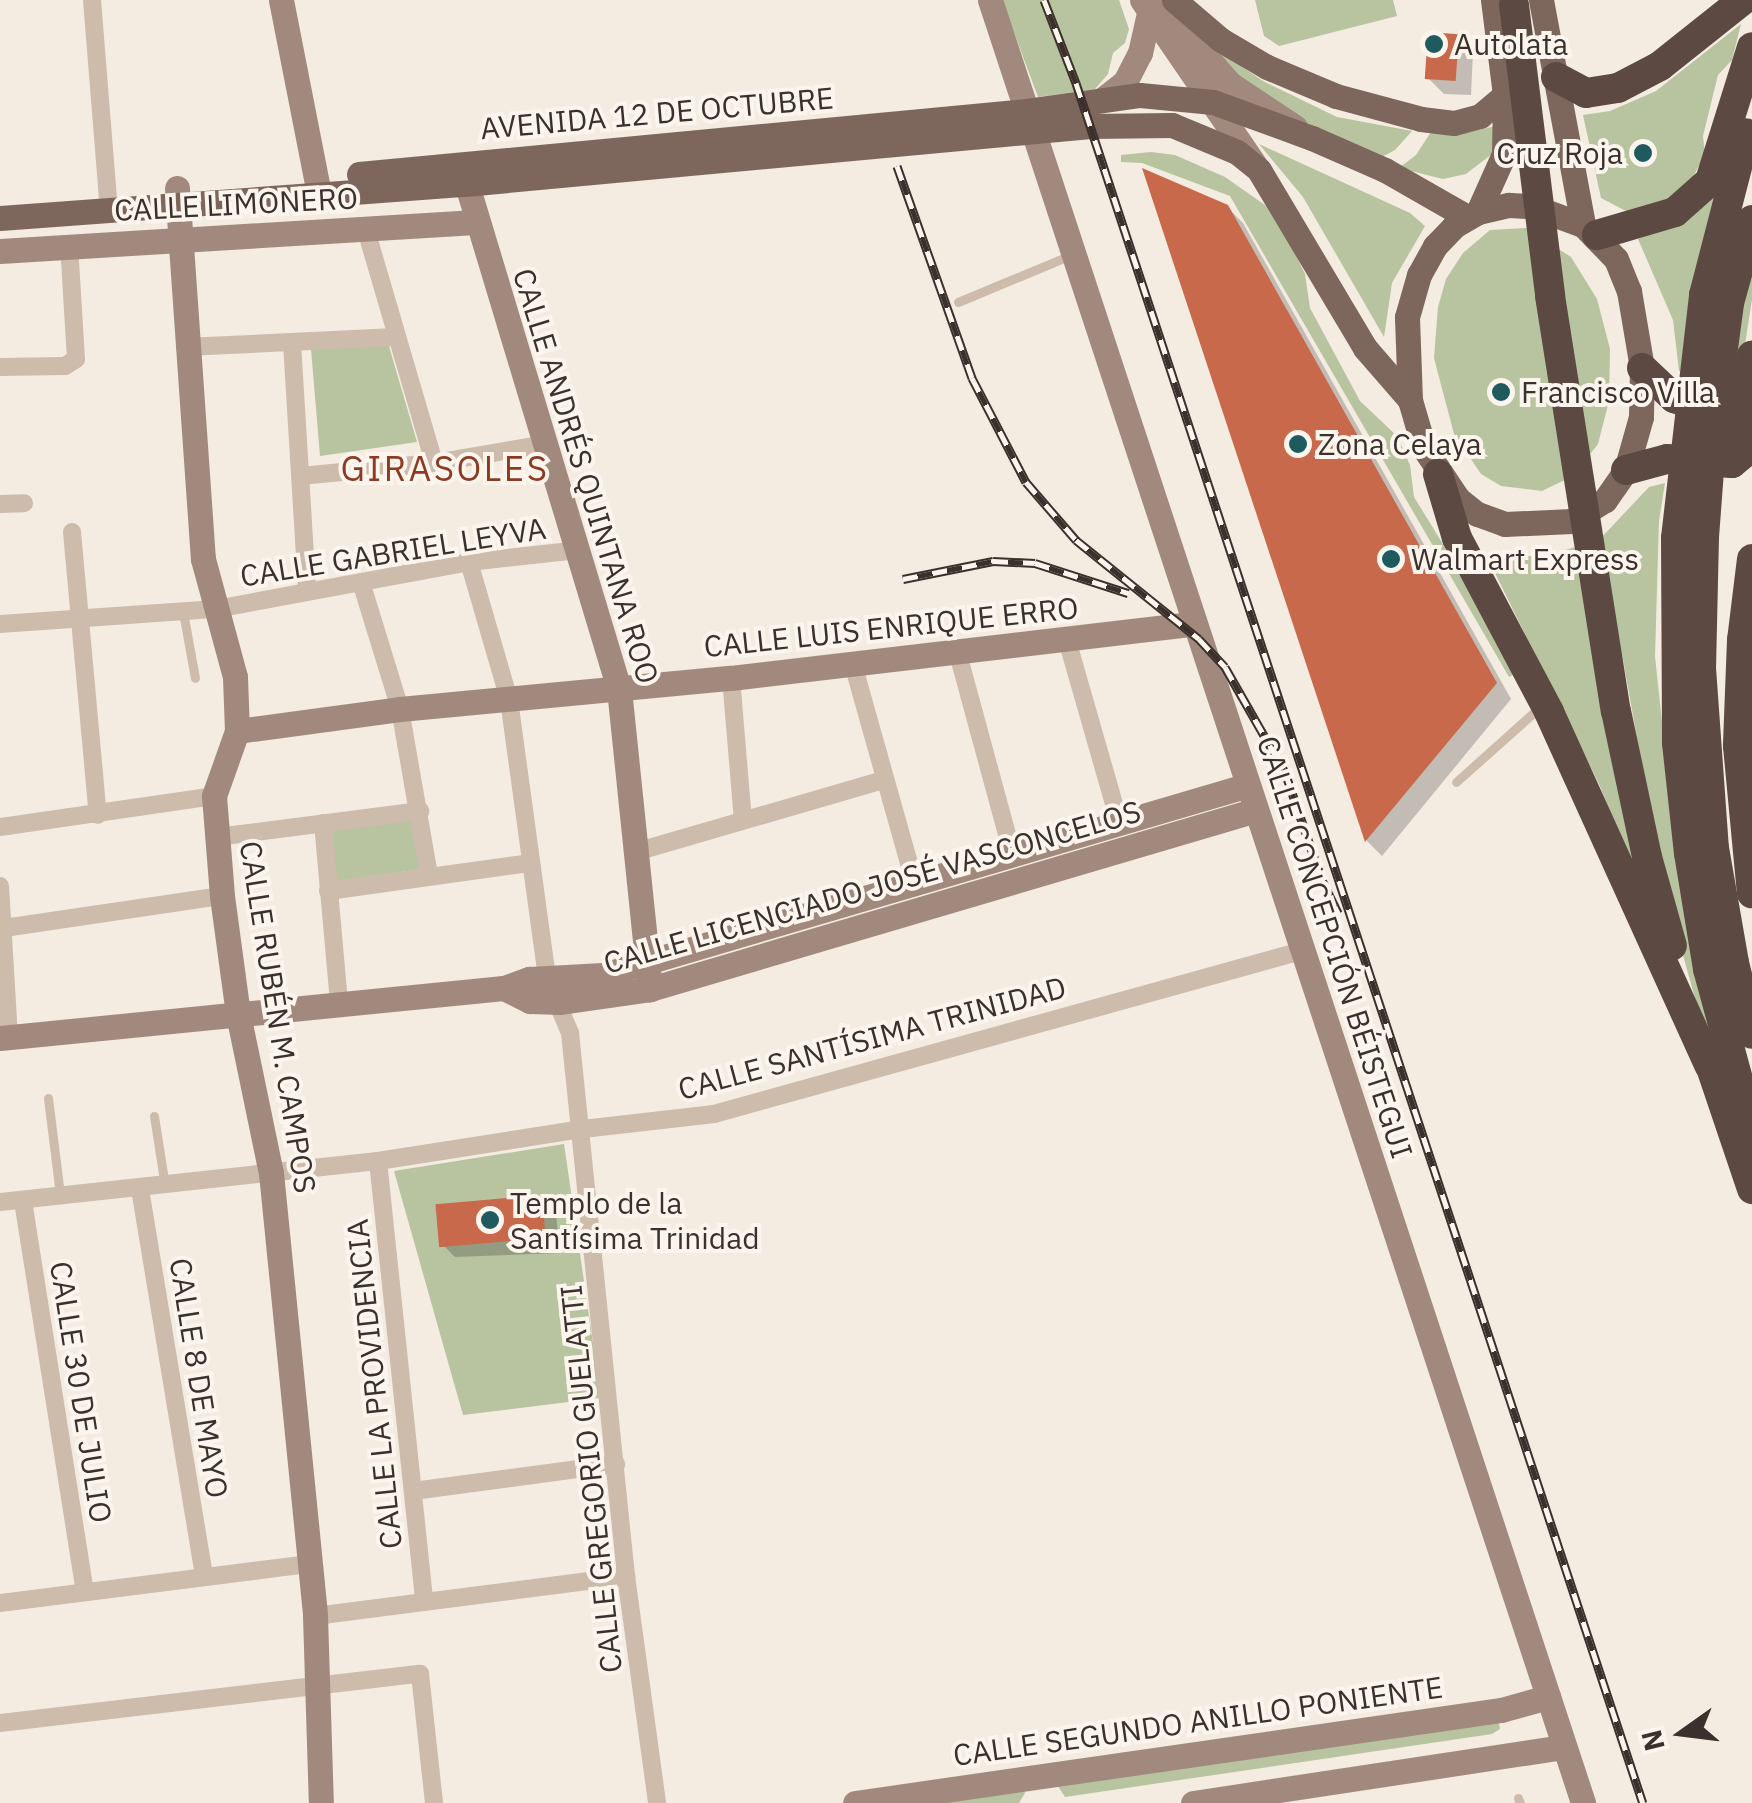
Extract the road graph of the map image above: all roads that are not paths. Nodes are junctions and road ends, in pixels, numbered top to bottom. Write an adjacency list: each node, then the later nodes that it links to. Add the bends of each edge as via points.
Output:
1 (92, 0): 23 (street)
2 (280, 0): 20 (street)
3 (990, 0): 14 (street, CALLE CONCEPCIÓN BÉISTEGUI)
4 (1174, 0): 10 (main road, via 1221,40 1336,96 1454,123 1480,116)
5 (1743, 0): 9 (highway, via 1660,66 1618,88 1586,94)
6 (1516, 1): 9 (main road); 10 (main road); 104 (highway, bridge, via 1550,296 1616,711 1646,856)
7 (1152, 4): 11 (street, via 1140,53 1125,82); 12 (street); 16 (street, via 1230,84)
8 (1752, 47): 29 (highway, via 1710,181 1675,212)
9 (1556, 77): 29 (main road)
10 (1505, 95): 24 (main road, via 1504,154)
11 (1103, 99): 12 (main road, AVENIDA 12 DE OCTUBRE); 14 (main road, AVENIDA 12 DE OCTUBRE)
12 (1212, 102): 16 (main road, AVENIDA 12 DE OCTUBRE); 18 (street)
13 (1752, 111): 34 (highway)
14 (1031, 122): 15 (main road, AVENIDA 12 DE OCTUBRE); 17 (street, CALLE CONCEPCIÓN BÉISTEGUI); 19 (main road, AVENIDA 12 DE OCTUBRE)
15 (1068, 128): 17 (street, via 1051,145); 18 (main road, AVENIDA 12 DE OCTUBRE, via 1172,125 1237,152)
16 (1312, 138): 24 (main road, AVENIDA 12 DE OCTUBRE)
17 (1046, 168): 33 (street, CALLE CONCEPCIÓN BÉISTEGUI)
18 (1259, 170): 42 (main road, via 1365,348)
19 (463, 175): 20 (main road, AVENIDA 12 DE OCTUBRE); 27 (street, CALLE ANDRÉS QUINTANA ROO)
20 (317, 185): 21 (main road, AVENIDA 12 DE OCTUBRE)
21 (177, 197): 23 (main road, AVENIDA 12 DE OCTUBRE); 30 (street, CALLE RUBÉN M. CAMPOS)
22 (0, 202): 23 (main road, AVENIDA 12 DE OCTUBRE)
23 (108, 202): 25 (main road, AVENIDA 12 DE OCTUBRE)
24 (1472, 214): 29 (main road, via 1531,206); 42 (main road, via 1435,246 1418,275 1407,317)
25 (0, 218)
26 (1752, 220): 34 (highway)
27 (475, 222): 28 (street, CALLE LIMONERO); 44 (street, CALLE ANDRÉS QUINTANA ROO)
28 (366, 230): 30 (street, CALLE LIMONERO); 36 (street)
29 (1590, 230): 41 (main road, via 1616,259 1629,291)
30 (179, 238): 31 (street, CALLE LIMONERO); 38 (street, CALLE RUBÉN M. CAMPOS)
31 (69, 246): 32 (street, CALLE LIMONERO); 40 (street, via 76,359 65,366)
32 (0, 251)
33 (1074, 254): 35 (lane); 62 (street, CALLE CONCEPCIÓN BÉISTEGUI)
34 (1717, 299): 52 (highway, bridge, via 1712,431)
35 (958, 302)
36 (396, 337): 37 (street); 45 (street)
37 (292, 343): 38 (street); 48 (street)
38 (185, 346): 58 (street, CALLE RUBÉN M. CAMPOS, via 204,559)
39 (1752, 355): 43 (highway)
40 (0, 367)
41 (1642, 368): 43 (highway, via 1674,398); 46 (main road, via 1640,416)
42 (1410, 400): 47 (main road)
43 (1744, 443): 46 (highway)
44 (546, 444): 45 (street); 53 (street, CALLE ANDRÉS QUINTANA ROO)
45 (434, 463): 48 (street)
46 (1626, 470): 47 (main road, via 1605,500 1572,521 1542,525 1505,524 1477,514)
47 (1438, 474): 70 (highway, via 1457,538)
48 (301, 476): 57 (street)
49 (24, 503): 50 (street)
50 (0, 504)
51 (72, 532): 60 (street)
52 (1690, 537): 102 (highway, via 1714,848); 108 (highway, via 1678,743 1689,852 1708,969)
53 (580, 550): 55 (street, CALLE GABRIEL LEYVA); 68 (street, CALLE ANDRÉS QUINTANA ROO)
54 (1752, 559): 92 (highway, via 1738,746)
55 (469, 562): 56 (street, CALLE GABRIEL LEYVA); 69 (street, CALLE GREGORIO GUELATTI)
56 (361, 582): 57 (street, CALLE GABRIEL LEYVA); 71 (street)
57 (307, 589): 58 (street, CALLE GABRIEL LEYVA)
58 (216, 609): 59 (street, CALLE GABRIEL LEYVA); 72 (street, CALLE RUBÉN M. CAMPOS, via 235,676)
59 (183, 612): 60 (street, CALLE GABRIEL LEYVA); 66 (lane)
60 (78, 620): 61 (street, CALLE GABRIEL LEYVA); 79 (street)
61 (0, 624)
62 (1194, 624): 63 (street, CALLE LUIS ENRIQUE ERRO); 75 (street, CALLE CONCEPCIÓN BÉISTEGUI)
63 (1067, 640): 64 (street, CALLE LUIS ENRIQUE ERRO); 82 (street)
64 (958, 654): 65 (street, CALLE LUIS ENRIQUE ERRO); 86 (street)
65 (853, 664): 67 (street, CALLE LUIS ENRIQUE ERRO); 73 (street)
66 (196, 678)
67 (731, 678): 68 (street, CALLE LUIS ENRIQUE ERRO); 80 (street)
68 (619, 689): 69 (street, CALLE LUIS ENRIQUE ERRO); 85 (street, CALLE ANDRÉS QUINTANA ROO)
69 (509, 700): 71 (street, CALLE LUIS ENRIQUE ERRO); 87 (street, CALLE GREGORIO GUELATTI)
70 (1544, 703): 74 (lane); 104 (highway)
71 (400, 708): 72 (street, CALLE LUIS ENRIQUE ERRO); 78 (street)
72 (237, 731): 76 (street, CALLE RUBÉN M. CAMPOS)
73 (883, 780): 80 (street); 89 (street)
74 (1456, 782)
75 (1248, 785): 77 (street, CALLE CONCEPCIÓN BÉISTEGUI); 82 (street, CALLE LICENCIADO JOSÉ VASCONCELOS)
76 (214, 796): 79 (street); 84 (street, CALLE RUBÉN M. CAMPOS)
77 (1256, 810): 95 (street, CALLE CONCEPCIÓN BÉISTEGUI); 96 (street, CALLE LICENCIADO JOSÉ VASCONCELOS)
78 (420, 811): 81 (street); 88 (street)
79 (98, 815): 83 (street)
80 (744, 820): 85 (street)
81 (323, 823): 84 (street); 91 (street)
82 (1120, 826): 86 (street, CALLE LICENCIADO JOSÉ VASCONCELOS)
83 (0, 827)
84 (217, 837): 93 (street, CALLE RUBÉN M. CAMPOS)
85 (639, 851): 96 (street, CALLE ANDRÉS QUINTANA ROO)
86 (1013, 857): 89 (street, CALLE LICENCIADO JOSÉ VASCONCELOS)
87 (529, 863): 88 (street); 97 (street, CALLE GREGORIO GUELATTI)
88 (429, 876): 91 (street)
89 (915, 885): 96 (street, CALLE LICENCIADO JOSÉ VASCONCELOS)
90 (0, 886): 94 (street)
91 (328, 890): 99 (street)
92 (1752, 893)
93 (222, 896): 94 (street); 101 (street, CALLE RUBÉN M. CAMPOS)
94 (4, 928): 103 (street)
95 (1301, 951): 107 (street, CALLE SANTÍSIMA TRINIDAD, via 714,1114); 127 (street, CALLE CONCEPCIÓN BÉISTEGUI)
96 (650, 976): 97 (street, CALLE LICENCIADO JOSÉ VASCONCELOS); 100 (street, CALLE LICENCIADO JOSÉ VASCONCELOS)
97 (546, 979): 98 (street, CALLE LICENCIADO JOSÉ VASCONCELOS); 100 (street, CALLE GREGORIO GUELATTI)
98 (504, 988): 99 (street, CALLE LICENCIADO JOSÉ VASCONCELOS); 100 (street, CALLE LICENCIADO JOSÉ VASCONCELOS, via 530,1000)
99 (340, 1002): 101 (street, CALLE LICENCIADO JOSÉ VASCONCELOS)
100 (559, 1002): 107 (street, CALLE GREGORIO GUELATTI, via 570,1033)
101 (238, 1014): 103 (street, CALLE LICENCIADO JOSÉ VASCONCELOS); 110 (street, CALLE RUBÉN M. CAMPOS)
102 (1752, 1034)
103 (5, 1038)
104 (1709, 1065): 113 (highway)
105 (48, 1098): 114 (lane)
106 (154, 1116): 111 (lane)
107 (583, 1129): 109 (street, CALLE SANTÍSIMA TRINIDAD); 117 (street, CALLE GREGORIO GUELATTI)
108 (1752, 1132)
109 (378, 1161): 110 (street, CALLE SANTÍSIMA TRINIDAD); 118 (street, CALLE LA PROVIDENCIA)
110 (271, 1174): 111 (street, CALLE SANTÍSIMA TRINIDAD); 119 (street, CALLE RUBÉN M. CAMPOS)
111 (165, 1186): 112 (street, CALLE SANTÍSIMA TRINIDAD)
112 (140, 1188): 114 (street, CALLE SANTÍSIMA TRINIDAD); 121 (street, CALLE 8 DE MAYO)
113 (1752, 1189)
114 (60, 1195): 115 (street, CALLE SANTÍSIMA TRINIDAD)
115 (23, 1200): 116 (street, CALLE SANTÍSIMA TRINIDAD); 122 (street, CALLE 30 DE JULIO)
116 (0, 1202)
117 (616, 1464): 118 (street); 120 (street, CALLE GREGORIO GUELATTI)
118 (412, 1491): 123 (street, CALLE LA PROVIDENCIA)
119 (310, 1564): 121 (street); 125 (street, CALLE RUBÉN M. CAMPOS)
120 (626, 1576): 123 (street); 135 (street, CALLE GREGORIO GUELATTI)
121 (204, 1577): 122 (street)
122 (85, 1592): 124 (street)
123 (424, 1602): 125 (street)
124 (0, 1603)
125 (315, 1616): 126 (street, CALLE RUBÉN M. CAMPOS)
126 (314, 1683): 129 (street); 133 (street, CALLE RUBÉN M. CAMPOS); 134 (street, via 420,1674)
127 (1548, 1697): 128 (street, CALLE SEGUNDO ANILLO PONIENTE); 130 (street, CALLE CONCEPCIÓN BÉISTEGUI)
128 (1502, 1710): 131 (street, via 1514,1716); 132 (street, CALLE SEGUNDO ANILLO PONIENTE)
129 (0, 1723)
130 (1564, 1746): 131 (street); 139 (street, CALLE CONCEPCIÓN BÉISTEGUI)
131 (1513, 1752): 138 (street)
132 (1040, 1776): 136 (street, CALLE SEGUNDO ANILLO PONIENTE); 137 (street)
133 (321, 1803)
134 (434, 1803)
135 (657, 1803)
136 (855, 1803)
137 (1045, 1803)
138 (1193, 1803)
139 (1583, 1803)

